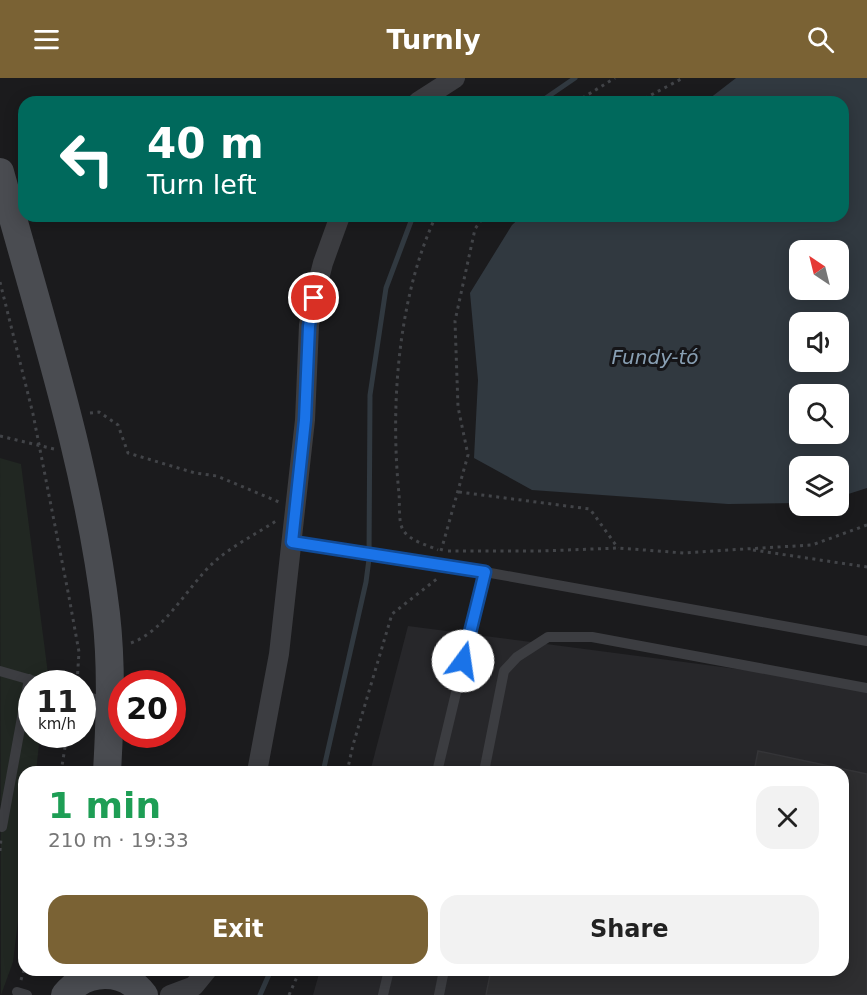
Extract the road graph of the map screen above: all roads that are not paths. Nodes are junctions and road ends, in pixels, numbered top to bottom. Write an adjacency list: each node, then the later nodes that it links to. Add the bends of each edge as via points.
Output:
1 (455, 78): 2 (street)
2 (427, 96)
3 (0, 172): 8 (main road, via 77,455 101,582)
4 (338, 222): 5 (street, via 323,263 309,326 305,420)
5 (292, 542): 6 (lane); 15 (street, via 279,654)
6 (485, 572): 7 (lane); 16 (lane)
7 (867, 641)
8 (110, 670)
9 (0, 671): 10 (lane)
10 (18, 676)
11 (867, 688): 17 (lane, via 592,637 548,637 517,657 504,671)
12 (18, 739): 18 (lane)
13 (108, 748): 14 (main road)
14 (107, 766)
15 (258, 766)
16 (438, 766)
17 (485, 766)
18 (2, 827)
19 (91, 976): 25 (main road)
20 (117, 976): 26 (main road)
21 (202, 976): 29 (street, via 194,986)
22 (214, 976): 30 (street)
23 (388, 976): 31 (lane)
24 (443, 976): 32 (lane)
25 (71, 986)
26 (140, 987)
27 (21, 995): 28 (lane, via 17,992)
28 (27, 995)
29 (170, 995)
30 (201, 995)
31 (383, 995)
32 (439, 995)

